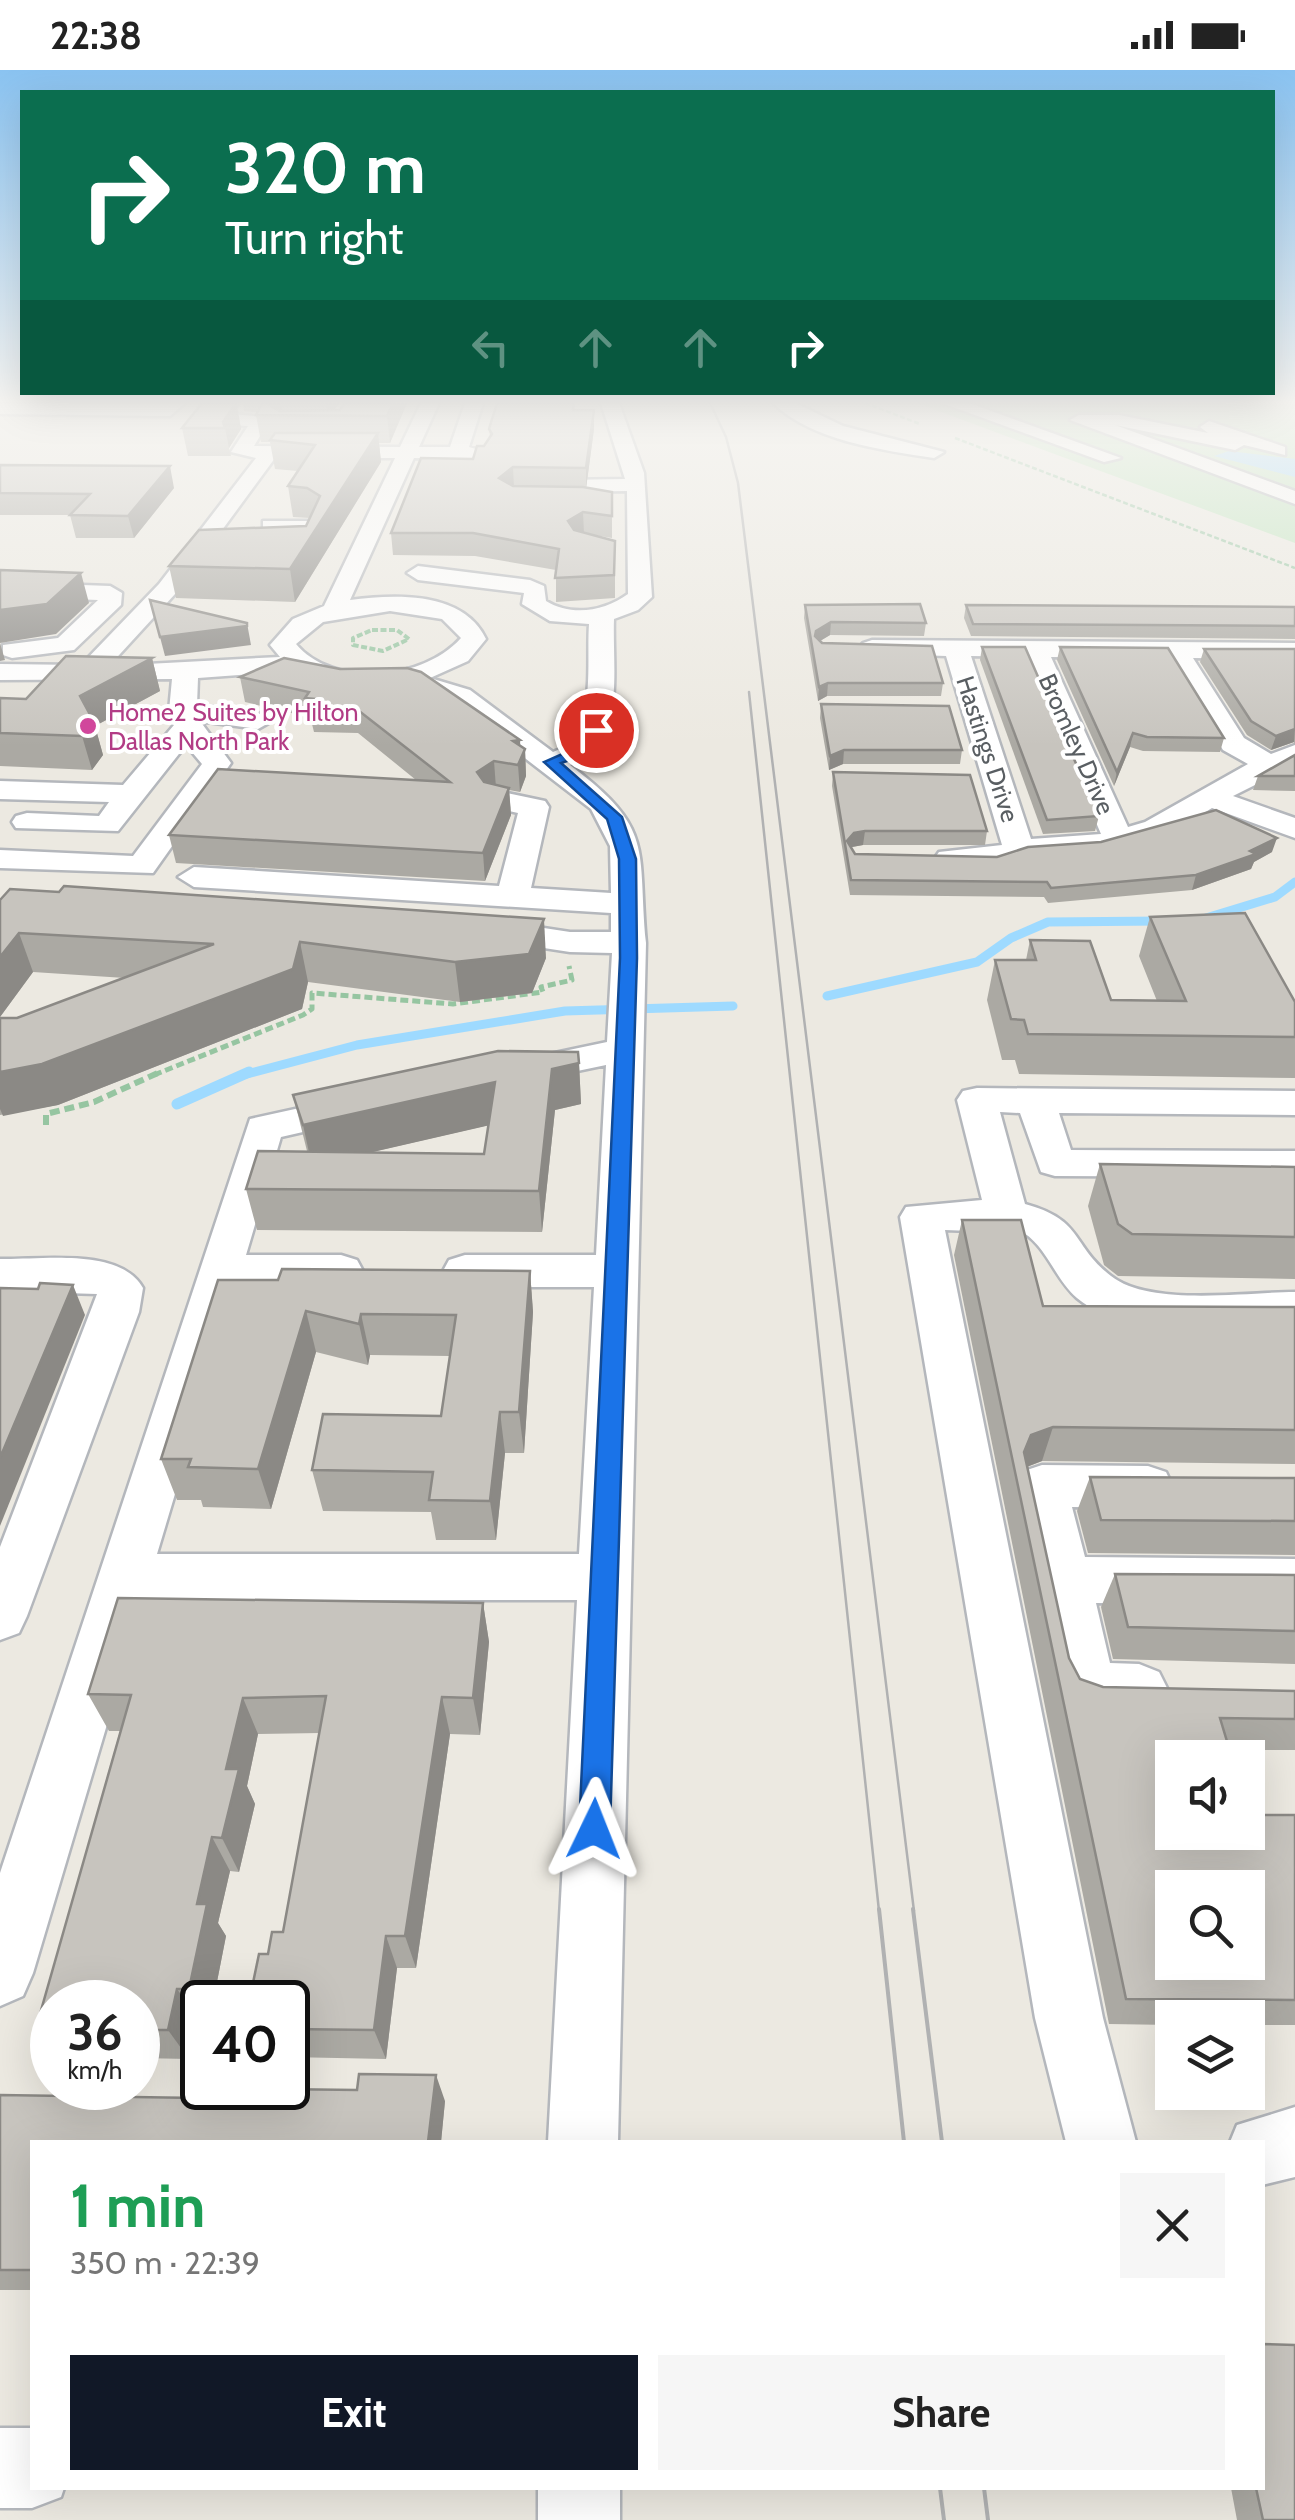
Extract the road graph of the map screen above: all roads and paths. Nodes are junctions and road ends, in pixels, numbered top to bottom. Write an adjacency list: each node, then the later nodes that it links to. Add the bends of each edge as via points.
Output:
1 (220, 517): 5 (street)
2 (377, 517): 9 (street)
3 (634, 517): 13 (street, via 631,552 640,597)
4 (1162, 517): 7 (path)
5 (214, 525): 6 (street); 6 (street, via 276,518 310,527 300,551)
6 (196, 550): 25 (street)
7 (1295, 568)
8 (418, 572): 14 (street, via 536,591 534,604)
9 (345, 581): 11 (street); 12 (street)
10 (0, 589): 23 (street, via 110,592 108,604 65,645)
11 (384, 604): 12 (street); 14 (street)
12 (333, 612): 21 (street, via 299,626)
13 (602, 616): 14 (street); 33 (street, via 596,730 581,752)
14 (506, 626): 22 (street)
15 (848, 648): 16 (street)
16 (956, 649): 18 (street); 29 (street, Hastings Drive)
17 (389, 650): 17 (path, via 404,646 408,635 372,630 352,642 363,650)
18 (1036, 650): 19 (street); 43 (street, Bromley Drive)
19 (1176, 650): 20 (street); 32 (street, via 1232,744)
20 (1295, 651)
21 (289, 654): 24 (street); 26 (street, via 344,678)
22 (449, 664): 26 (street); 27 (street, via 448,676)
23 (5, 667): 25 (street)
24 (186, 669): 25 (street); 30 (street)
25 (88, 673)
26 (400, 678): 27 (street)
27 (461, 696): 33 (street)
28 (938, 708): 29 (street)
29 (975, 708): 35 (street, Hastings Drive)
30 (184, 720): 31 (street); 37 (street); 47 (street, via 217,762 142,866)
31 (258, 721)
32 (1282, 760): 38 (street, Hastings Drive)
33 (551, 762): 53 (street, via 614,817 626,846)
34 (958, 777): 35 (street)
35 (997, 778): 44 (street, Hastings Drive)
36 (0, 790): 37 (street)
37 (131, 794): 41 (street)
38 (1210, 798): 42 (street); 43 (street, Hastings Drive, via 1156,829)
39 (498, 800): 50 (street, via 534,808)
40 (0, 820): 41 (street)
41 (107, 825): 47 (street)
42 (1295, 828)
43 (1118, 838): 44 (street, Hastings Drive)
44 (1020, 849): 45 (street, Hastings Drive, via 994,859)
45 (920, 858)
46 (0, 859): 47 (street)
47 (78, 862)
48 (194, 876): 50 (street)
49 (35, 894): 51 (street)
50 (514, 896): 53 (street)
51 (110, 897)
52 (168, 901): 54 (street, via 456,922 505,934)
53 (628, 904): 54 (street)
54 (629, 944): 56 (street)
55 (567, 954): 62 (path, via 572,980 532,994 453,1004 312,994 312,1009 304,1014 94,1102 46,1114)
56 (625, 1050): 57 (street); 66 (street)
57 (485, 1079)
58 (393, 1100): 67 (street, via 264,1128)
59 (1036, 1101): 60 (street); 63 (street, via 1055,1162); 65 (street, via 977,1100)
60 (1169, 1102): 61 (street); 63 (street)
61 (1291, 1112)
62 (46, 1125)
63 (1194, 1164): 64 (street)
64 (1295, 1164)
65 (1007, 1216): 69 (street, via 1048,1226 1080,1277 1116,1300 1151,1307); 79 (street, via 921,1216 1069,2018)
66 (616, 1270): 67 (street); 72 (street)
67 (218, 1272): 71 (street)
68 (0, 1275): 75 (street, via 105,1278 121,1288)
69 (1295, 1308)
70 (1198, 1487): 73 (street, via 1042,1486)
71 (122, 1577): 72 (street); 77 (street)
72 (602, 1577): 78 (street)
73 (1063, 1580): 74 (street); 76 (street, via 1088,1689)
74 (1295, 1582)
75 (0, 1616)
76 (1182, 1691)
77 (0, 1973)
78 (583, 2140)
79 (1100, 2140)
80 (1295, 2142): 81 (street)
81 (1265, 2149)
82 (0, 2468): 83 (street)
83 (30, 2468)
84 (579, 2490): 85 (street)
85 (580, 2520)

